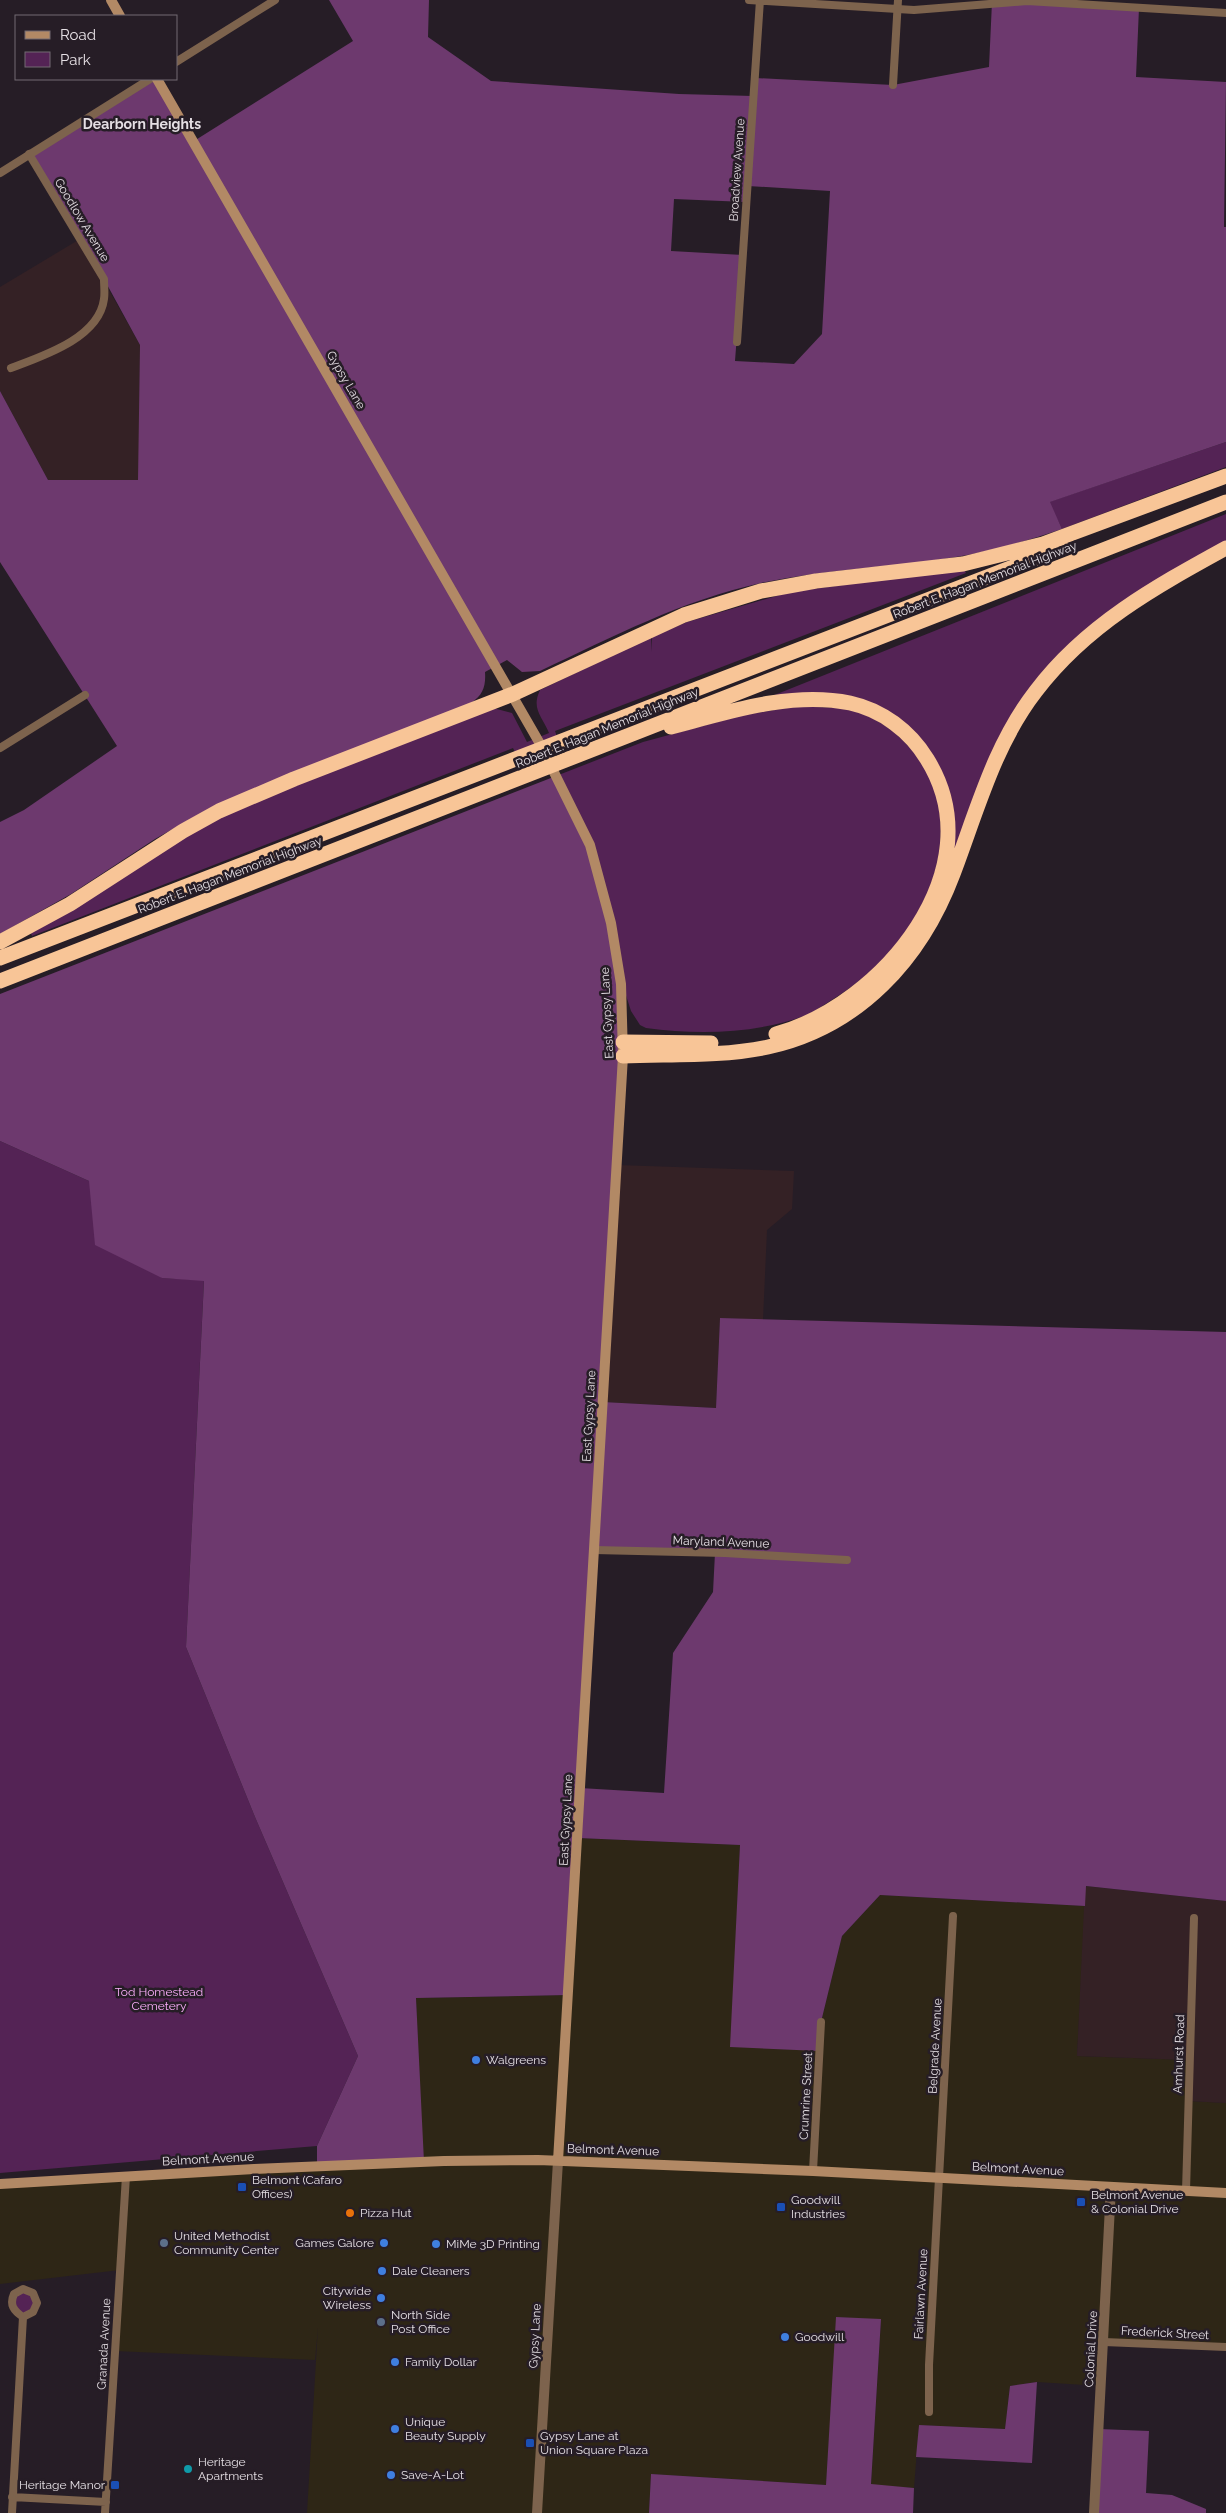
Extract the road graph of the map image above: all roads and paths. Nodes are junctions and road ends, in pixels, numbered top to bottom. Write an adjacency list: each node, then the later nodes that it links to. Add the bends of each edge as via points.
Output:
1 (110, 0): 9 (main road)
2 (275, 0): 10 (street)
3 (749, 0): 4 (street)
4 (760, 0): 7 (street); 16 (street, Broadview Avenue)
5 (898, 0): 7 (street)
6 (1039, 1): 7 (street); 8 (street)
7 (898, 9): 13 (street)
8 (1226, 13)
9 (119, 15)
10 (178, 61)
11 (148, 80): 14 (street)
12 (158, 80): 23 (main road, Gypsy Lane)
13 (894, 86)
14 (29, 154): 15 (street); 17 (street, Goodlow Avenue, via 104,279 104,300 91,327 70,343)
15 (0, 173)
16 (737, 342)
17 (11, 368)
18 (1226, 476): 23 (highway, via 1043,544 963,564 816,581 724,602 676,619)
19 (1226, 484): 27 (highway, Robert E. Hagan Memorial Highway)
20 (1226, 502): 24 (highway, Robert E. Hagan Memorial Highway)
21 (1226, 548): 29 (highway, via 1135,600 1098,626 1035,691 997,755 938,912 907,961 877,991 841,1018 812,1033 768,1047 738,1052)
22 (85, 694): 25 (street)
23 (513, 694): 26 (highway, via 294,778 219,811 70,904); 29 (main road, East Gypsy Lane, via 590,845 611,923 621,984)
24 (645, 730): 28 (highway, Robert E. Hagan Memorial Highway); 29 (highway, via 786,702 850,703 895,723 911,738 934,770 948,812 948,837 937,886 910,938 873,979 843,1004 819,1018 763,1038)
25 (0, 748)
26 (0, 942)
27 (0, 958)
28 (0, 981)
29 (623, 1049): 30 (main road, East Gypsy Lane)
30 (594, 1550): 31 (street, Maryland Avenue); 35 (main road, East Gypsy Lane)
31 (847, 1560)
32 (953, 1916): 38 (street, Belgrade Avenue)
33 (1194, 1918): 41 (street, Amhurst Road)
34 (821, 2022): 36 (street, Crumrine Street)
35 (558, 2160): 36 (main road, Belmont Avenue); 37 (main road, Belmont Avenue, via 441,2161); 51 (street, Gypsy Lane)
36 (813, 2171): 38 (main road, Belmont Avenue)
37 (126, 2176): 39 (main road, Belmont Avenue); 48 (street, Granada Avenue)
38 (939, 2178): 40 (main road, Belmont Avenue); 46 (street, Fairlawn Avenue)
39 (0, 2184)
40 (1111, 2187): 41 (main road, Belmont Avenue); 44 (street, Colonial Drive)
41 (1186, 2191): 42 (main road, Belmont Avenue)
42 (1226, 2193)
43 (23, 2318): 47 (street)
44 (1104, 2342): 45 (street, Frederick Street); 52 (street, Colonial Drive)
45 (1226, 2347)
46 (929, 2412)
47 (12, 2496): 48 (street); 49 (street)
48 (106, 2502): 50 (street, Granada Avenue)
49 (12, 2513)
50 (105, 2513)
51 (537, 2513)
52 (1094, 2513)

